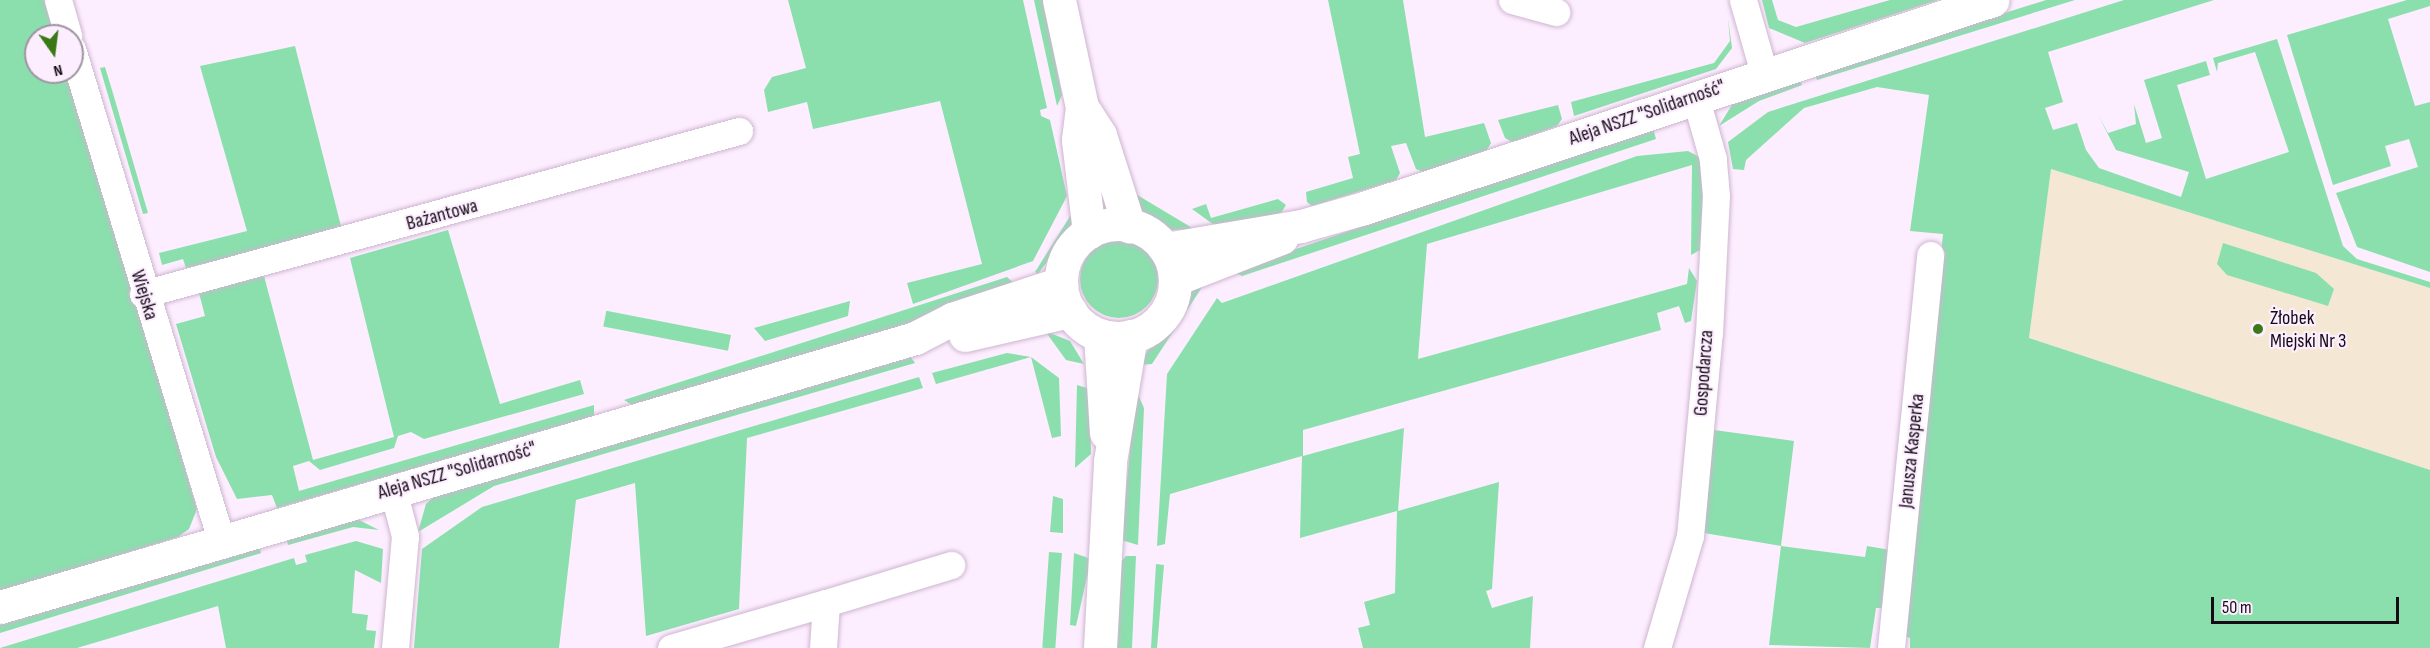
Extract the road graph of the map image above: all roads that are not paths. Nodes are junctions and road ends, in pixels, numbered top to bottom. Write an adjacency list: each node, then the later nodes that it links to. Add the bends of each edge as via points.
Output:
1 (58, 0): 7 (street)
2 (1059, 0): 11 (street)
3 (1512, 0): 6 (street)
4 (1743, 0): 8 (street)
5 (1993, 0): 8 (street, Aleja NSZZ "Solidarność")
6 (1556, 12)
7 (65, 24)
8 (1764, 73): 10 (street, Aleja NSZZ "Solidarność")
9 (82, 84): 17 (street, Wiejska)
10 (1695, 96): 16 (street, Aleja NSZZ "Solidarność", via 1301,226 1254,251); 29 (street, Gospodarcza, via 1713,159 1716,196 1709,333 1690,536)
11 (1082, 107): 13 (street, via 1100,135); 14 (street, via 1078,140)
12 (739, 131): 17 (street, Bażantowa)
13 (1130, 225): 14 (street); 16 (street, via 1152,236)
14 (1089, 232): 18 (street, via 1069,253)
15 (1930, 255): 30 (street, Janusza Kasperka)
16 (1170, 264): 19 (street, via 1163,315)
17 (143, 294): 21 (street, Wiejska)
18 (1065, 297): 19 (street); 20 (street, Aleja NSZZ "Solidarność", via 961,336 915,338)
19 (1115, 336): 28 (street)
20 (393, 490): 21 (street, Aleja NSZZ "Solidarność"); 25 (street, via 405,536)
21 (220, 540): 24 (street, Aleja NSZZ "Solidarność")
22 (951, 565): 23 (street)
23 (826, 603): 26 (street); 27 (street)
24 (0, 607)
25 (395, 648)
26 (671, 648)
27 (823, 648)
28 (1100, 648)
29 (1657, 648)
30 (1891, 648)

